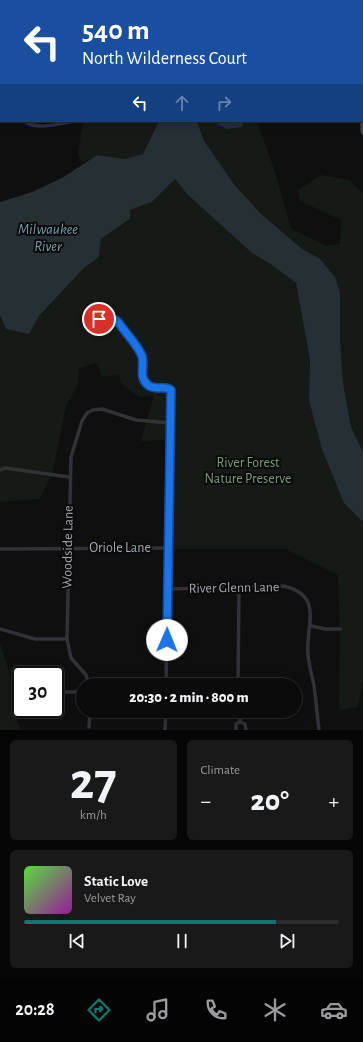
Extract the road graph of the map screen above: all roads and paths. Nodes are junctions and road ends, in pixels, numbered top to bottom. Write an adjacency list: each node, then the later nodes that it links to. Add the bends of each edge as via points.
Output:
1 (25, 122): 2 (street, via 37,126)
2 (68, 122)
3 (363, 122): 4 (street)
4 (363, 132)
5 (103, 322): 5 (street, via 99,319 92,320 90,326 96,333 100,332 104,326); 6 (street, via 118,322 141,354 143,380 156,388 169,388)
6 (170, 423): 8 (street, Woodside Lane, via 136,420 102,410 87,413 72,448); 10 (street)
7 (0, 470): 8 (street, via 5,468)
8 (69, 477): 9 (street, Woodside Lane)
9 (68, 548): 10 (street, Oriole Lane); 11 (street, Oriole Lane); 17 (street, Woodside Lane)
10 (168, 548): 13 (street)
11 (0, 549)
12 (239, 588): 13 (street, River Glenn Lane); 14 (street, River Glenn Lane, via 284,586 299,592 311,612); 20 (street)
13 (168, 589): 19 (street)
14 (311, 626): 16 (street); 28 (street, via 307,653 316,700)
15 (0, 629): 17 (street, via 35,639)
16 (340, 629)
17 (67, 639): 18 (street, Woodside Lane, via 71,658)
18 (87, 678)
19 (166, 678)
20 (238, 678)
21 (64, 692): 22 (street)
22 (76, 692)
23 (89, 718): 27 (street)
24 (166, 718): 29 (street)
25 (240, 718): 26 (street)
26 (240, 722): 30 (street, via 236,724); 31 (street, via 245,724)
27 (88, 727)
28 (318, 729)
29 (165, 730)
30 (236, 730)
31 (246, 730)

